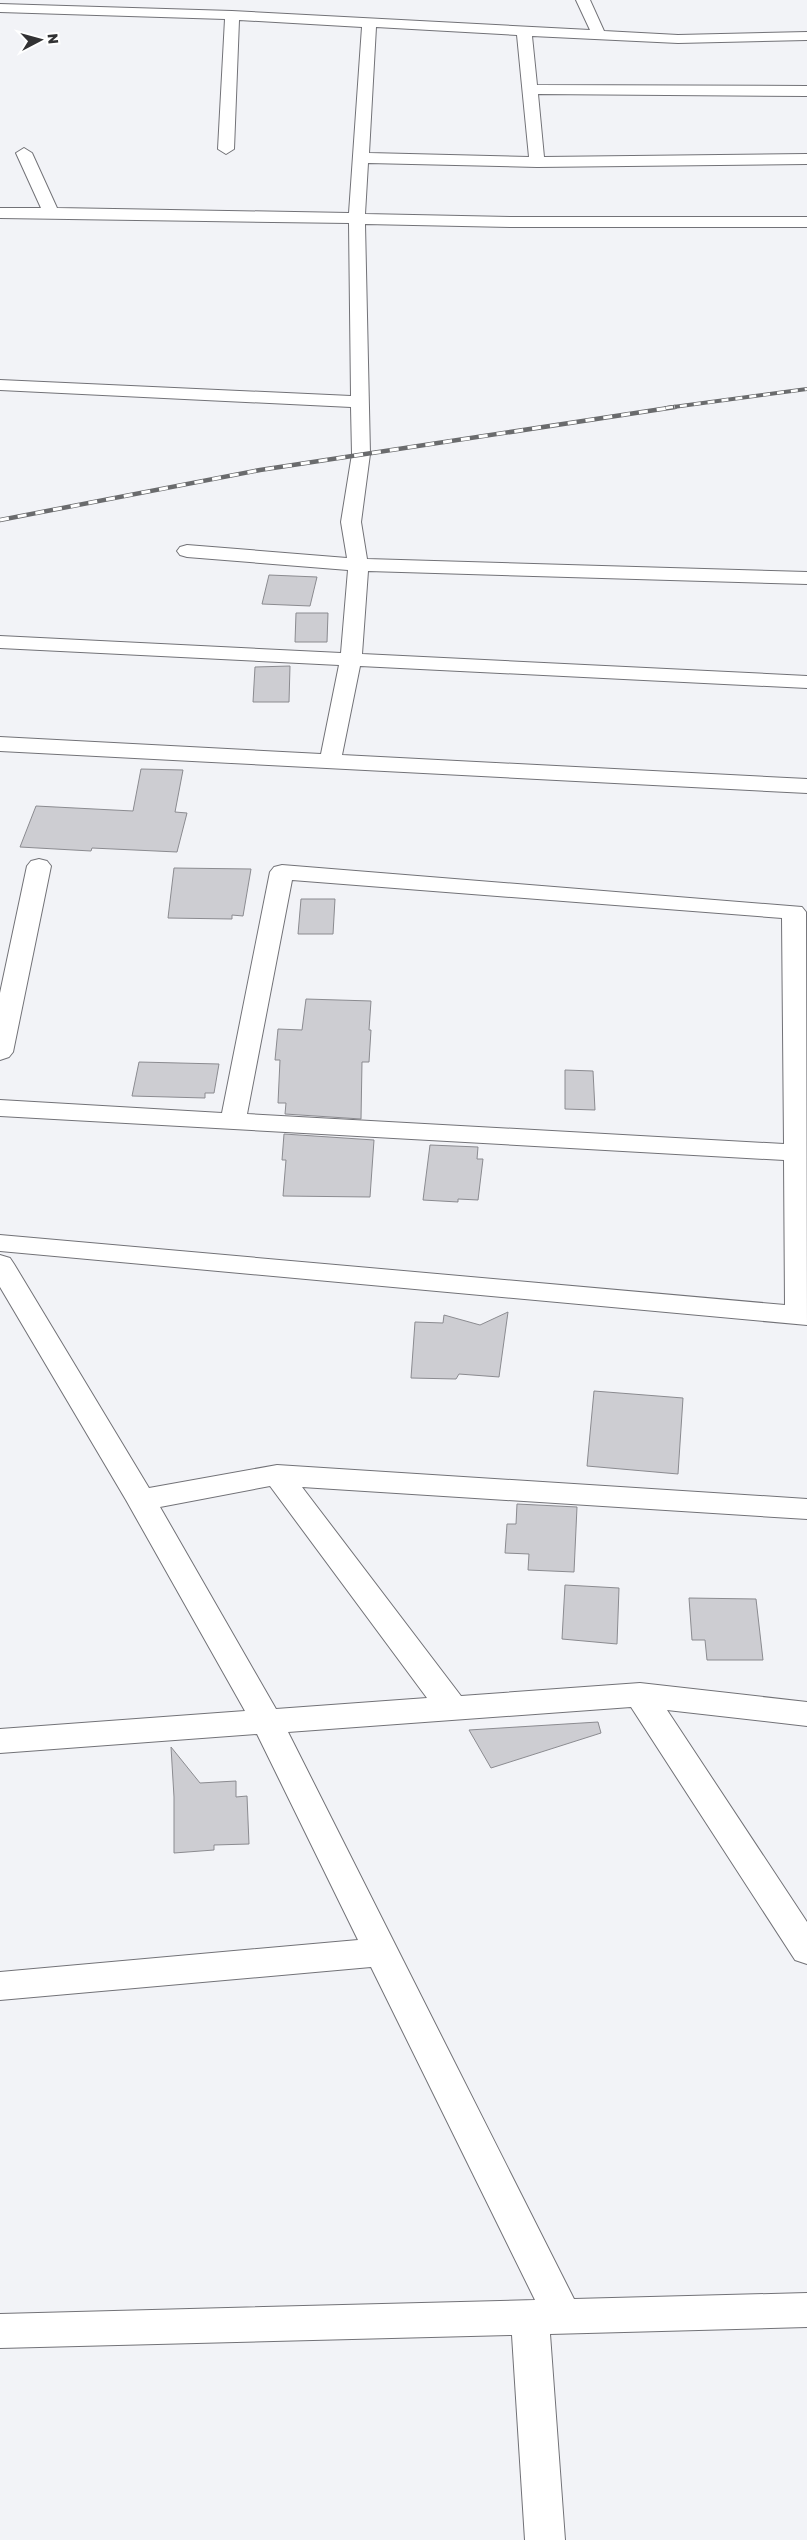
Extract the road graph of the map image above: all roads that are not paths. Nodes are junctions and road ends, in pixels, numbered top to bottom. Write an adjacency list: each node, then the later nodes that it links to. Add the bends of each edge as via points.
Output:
1 (583, 0): 7 (street)
2 (131, 6): 3 (street); 4 (street)
3 (0, 8)
4 (232, 15): 5 (street); 11 (street)
5 (369, 22): 6 (street); 13 (street)
6 (524, 31): 7 (street); 9 (street)
7 (599, 35): 8 (street, via 678,39)
8 (807, 36)
9 (530, 89): 10 (street); 15 (street)
10 (807, 91)
11 (226, 149)
12 (24, 153): 17 (street)
13 (361, 158): 15 (street); 18 (street)
14 (807, 159): 15 (street)
15 (536, 162)
16 (0, 212): 17 (street)
17 (51, 212): 18 (street)
18 (357, 219): 19 (street); 21 (street)
19 (807, 222)
20 (0, 385): 21 (street)
21 (360, 402): 23 (street, via 361,454 350,522)
22 (187, 551): 23 (street)
23 (358, 565): 24 (street); 26 (street)
24 (807, 578)
25 (0, 642): 26 (street)
26 (351, 660): 27 (street); 29 (street)
27 (807, 682)
28 (0, 744): 29 (street)
29 (330, 762): 30 (street)
30 (807, 786)
31 (39, 866): 32 (street)
32 (0, 1052)
33 (0, 1108): 34 (street)
34 (232, 1121): 35 (street); 35 (street, via 282,872 794,912)
35 (797, 1153): 38 (street)
36 (0, 1243): 38 (street)
37 (0, 1264): 40 (street)
38 (803, 1315)
39 (277, 1475): 40 (street); 41 (street); 43 (street)
40 (141, 1500): 45 (street)
41 (807, 1509)
42 (640, 1695): 43 (street); 44 (street); 47 (street)
43 (452, 1708): 45 (street)
44 (807, 1714)
45 (266, 1721): 46 (street); 48 (street)
46 (0, 1741)
47 (807, 1950)
48 (381, 1952): 49 (street); 51 (street)
49 (0, 1986)
50 (807, 2310): 51 (street)
51 (547, 2317): 52 (street); 53 (street)
52 (0, 2331)
53 (545, 2540)

